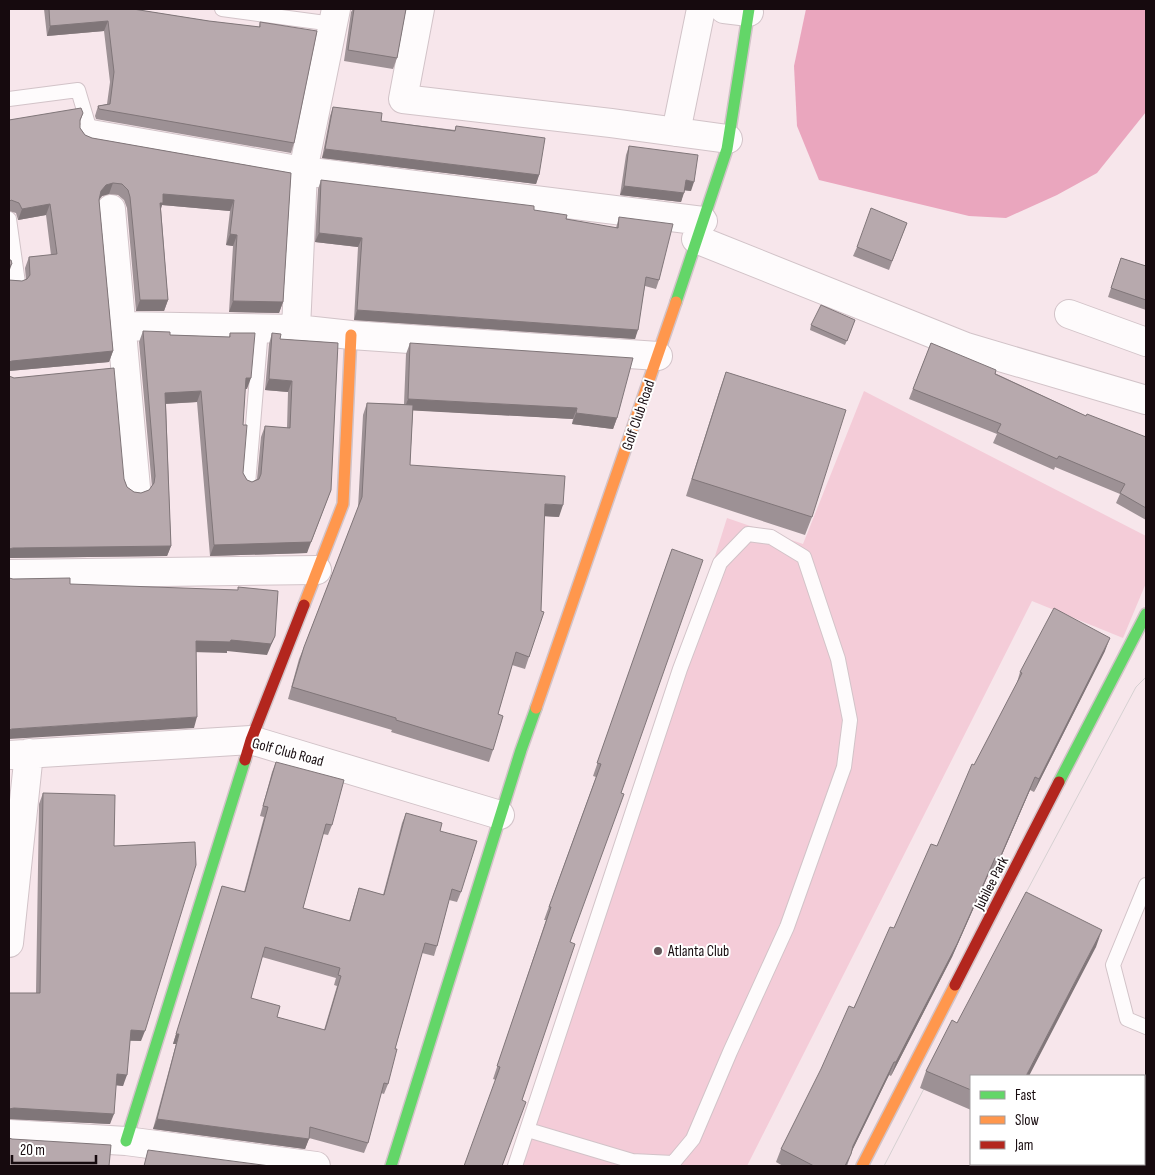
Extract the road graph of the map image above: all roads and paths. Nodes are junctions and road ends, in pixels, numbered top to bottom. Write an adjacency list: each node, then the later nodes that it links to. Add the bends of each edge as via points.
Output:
1 (222, 9): 5 (lane)
2 (420, 9): 7 (street, via 403,99)
3 (701, 9): 7 (street)
4 (741, 10): 9 (street, Golf Club Road)
5 (334, 17): 10 (street)
6 (9, 98): 8 (lane, via 78,90)
7 (676, 132): 9 (street)
8 (91, 134): 10 (street)
9 (728, 139): 13 (street, Golf Club Road)
10 (303, 171): 13 (street); 18 (street)
11 (112, 209): 16 (street)
12 (9, 219): 14 (lane, via 18,283)
13 (699, 230): 21 (street, Golf Club Road); 22 (street, via 966,348)
14 (9, 284)
15 (1069, 314): 20 (street)
16 (121, 326): 17 (street); 24 (street, via 120,369)
17 (261, 329): 18 (street); 23 (lane)
18 (296, 329): 19 (street)
19 (351, 335): 21 (street); 25 (street, via 343,504)
20 (1146, 342)
21 (658, 356): 30 (street, Golf Club Road)
22 (1146, 400)
23 (248, 484)
24 (136, 488)
25 (317, 570): 26 (street); 28 (street)
26 (9, 574)
27 (1146, 614): 41 (street, Jubilee Park)
28 (251, 740): 29 (street, Golf Club Road); 30 (street, Golf Club Road); 36 (street)
29 (19, 754): 32 (street)
30 (500, 815): 39 (street, Golf Club Road)
31 (1146, 885): 33 (lane, via 1113,965 1127,1019)
32 (9, 944)
33 (1146, 1027)
34 (528, 1130): 37 (lane, via 632,1161); 37 (lane, via 680,669 720,563 748,534 771,537 804,557 838,659 850,720 844,767 787,927 693,1139); 40 (lane)
35 (9, 1134): 36 (street)
36 (126, 1141): 38 (street)
37 (674, 1165)
38 (316, 1166)
39 (391, 1166)
40 (515, 1166)
41 (862, 1166)

